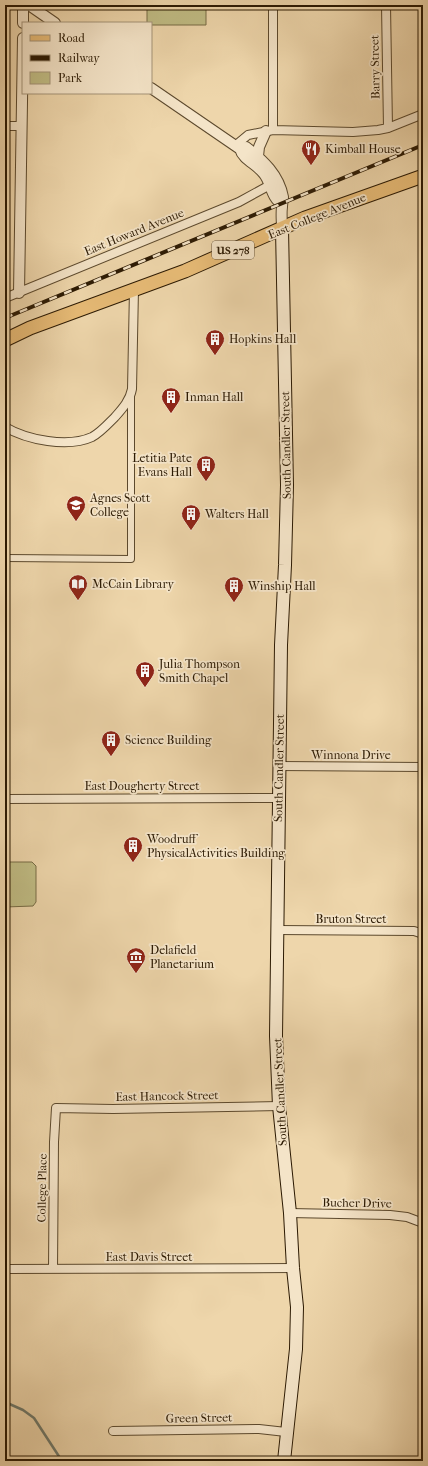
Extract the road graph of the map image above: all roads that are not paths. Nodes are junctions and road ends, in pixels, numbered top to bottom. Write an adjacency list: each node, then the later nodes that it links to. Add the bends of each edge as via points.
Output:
1 (23, 5): 5 (street)
2 (29, 5): 6 (street)
3 (274, 5): 13 (street)
4 (386, 5): 12 (street, Barry Street)
5 (23, 22)
6 (54, 22)
7 (22, 82): 11 (street)
8 (152, 89): 14 (street)
9 (423, 114): 12 (street)
10 (5, 126): 11 (street)
11 (21, 126): 21 (street)
12 (388, 128): 13 (street, via 353,132)
13 (269, 130): 14 (street, via 248,135); 15 (street, via 259,147)
14 (238, 147): 15 (street, via 246,147); 17 (street, via 242,155 266,175)
15 (258, 156): 18 (street, South Candler Street, via 279,184)
16 (423, 176): 19 (main road, East College Avenue / US 278, via 305,218)
17 (270, 185): 18 (street, via 277,202); 21 (street, East Howard Avenue, via 239,202)
18 (282, 204): 19 (street, South Candler Street)
19 (282, 229): 20 (main road, East College Avenue / US 278, via 185,271); 29 (main road, South Candler Street, via 287,486)
20 (134, 289): 23 (main road, East College Avenue / US 278); 26 (street)
21 (18, 293): 22 (street, East Howard Avenue)
22 (5, 298)
23 (101, 302): 24 (main road, East College Avenue / US 278); 25 (main road, East College Avenue / US 278, via 29,337)
24 (5, 340)
25 (5, 344)
26 (131, 397): 27 (street, via 109,423 94,436 84,440 55,442 30,438); 28 (street, via 131,559)
27 (5, 427)
28 (5, 558)
29 (279, 766): 30 (street, Winnona Drive); 31 (main road, South Candler Street)
30 (423, 767)
31 (278, 798): 32 (street, East Dougherty Street); 33 (main road, South Candler Street)
32 (5, 799)
33 (278, 930): 34 (street, Bruton Street, via 414,931); 35 (main road, South Candler Street, via 276,1036)
34 (423, 934)
35 (279, 1106): 36 (street, East Hancock Street); 37 (main road, South Candler Street)
36 (56, 1108): 41 (street, College Place)
37 (290, 1213): 38 (street, Bucher Drive, via 407,1216); 39 (main road, South Candler Street)
38 (423, 1223)
39 (292, 1268): 41 (street, East Davis Street); 43 (main road, South Candler Street, via 297,1306 296,1349)
40 (5, 1269): 41 (street, East Davis Street)
41 (53, 1269)
42 (113, 1431): 43 (street, Green Street, via 259,1429)
43 (286, 1432): 44 (main road, South Candler Street)
44 (284, 1461)

